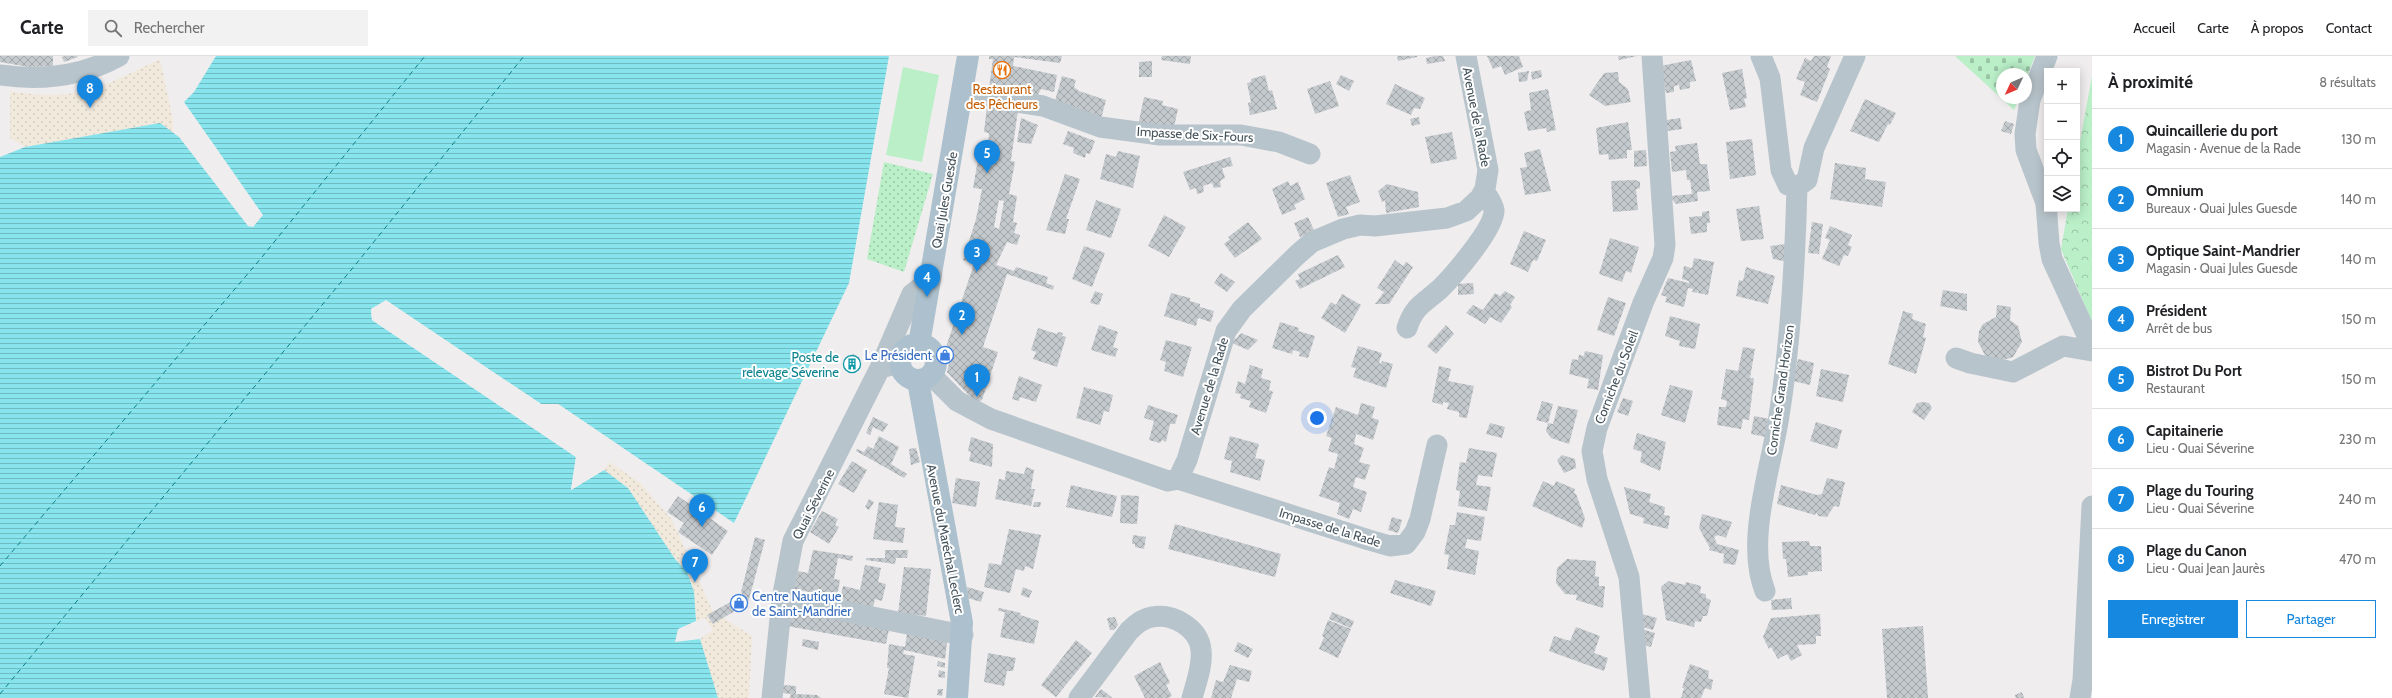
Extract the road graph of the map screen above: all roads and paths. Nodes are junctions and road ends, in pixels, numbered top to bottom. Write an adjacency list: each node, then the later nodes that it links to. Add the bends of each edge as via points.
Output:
1 (119, 56): 8 (street, via 80,73 49,78)
2 (968, 56): 9 (main road, Quai Jules Guesde)
3 (1466, 56): 12 (street, Avenue de la Rade, via 1488,170)
4 (1652, 56): 31 (street, Corniche du Soleil, via 1665,245 1663,258 1643,303 1597,428 1592,451 1597,479 1629,577)
5 (1761, 56): 11 (street, via 1770,78 1781,170 1788,184)
6 (1855, 56): 11 (street, via 1814,148 1807,180)
7 (2047, 56): 16 (street, via 2030,100 2025,134 2026,150 2046,203 2052,259)
8 (0, 75)
9 (962, 94): 10 (street, Impasse de Six-Fours, via 1043,106 1100,127 1160,135 1241,135 1278,142); 13 (main road, Quai Jules Guesde)
10 (1310, 154)
11 (1797, 187): 24 (street, Corniche Grand Horizon, via 1789,332 1779,416 1757,539 1757,566)
12 (1484, 191): 14 (street, via 1494,211 1486,232 1440,288 1414,311); 22 (street, Avenue de la Rade, via 1473,206 1456,216 1375,226 1360,225 1321,237 1277,273 1242,309 1226,331 1187,460)
13 (930, 280): 15 (main road, Quai Jules Guesde); 19 (street, Quai Séverine, via 912,294)
14 (1407, 328)
15 (919, 344): 19 (main road, via 907,347); 20 (main road, via 930,348 936,358)
16 (2092, 346)
17 (2092, 351): 18 (street, via 2063,346 2013,372)
18 (1956, 358)
19 (890, 365): 20 (main road, via 907,377); 25 (street, Quai Séverine, via 793,541)
20 (928, 381): 22 (street, via 991,419 1168,481); 26 (main road, Avenue du Maréchal Leclerc)
21 (1438, 445): 22 (street, Impasse de la Rade, via 1415,532 1406,544 1400,546 1369,540)
22 (1178, 479)
23 (2092, 506): 32 (street, via 2084,680)
24 (1765, 592)
25 (782, 599): 26 (street); 27 (street, Quai Séverine)
26 (963, 635): 28 (main road, Avenue du Maréchal Leclerc)
27 (772, 698)
28 (957, 698)
29 (1079, 698): 30 (street, via 1129,631 1152,617 1180,621 1196,635 1201,651)
30 (1192, 698)
31 (1640, 698)
32 (2080, 698)

